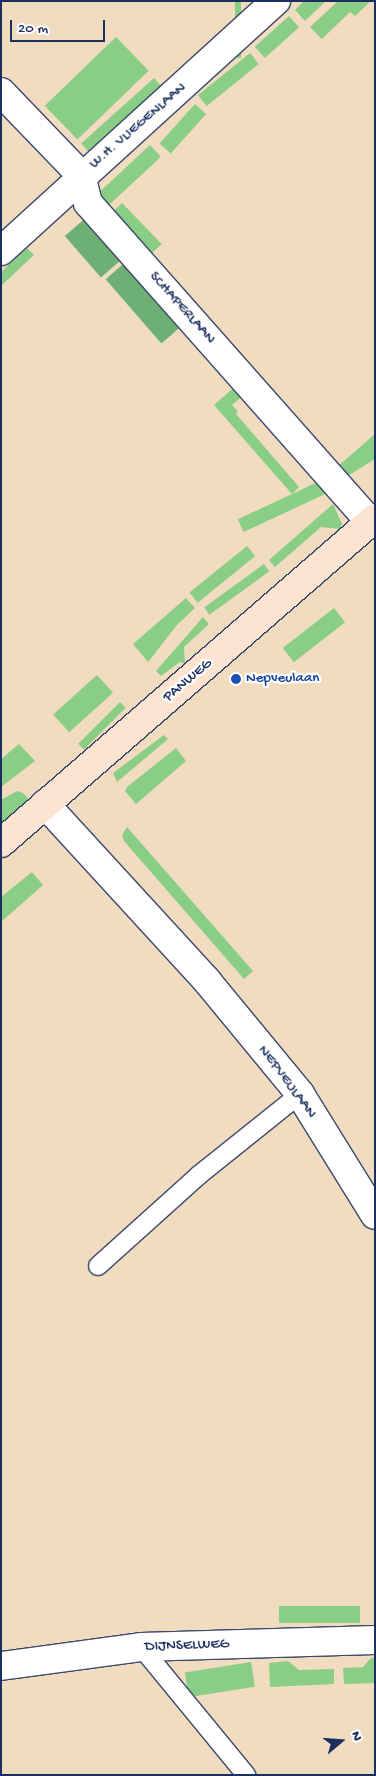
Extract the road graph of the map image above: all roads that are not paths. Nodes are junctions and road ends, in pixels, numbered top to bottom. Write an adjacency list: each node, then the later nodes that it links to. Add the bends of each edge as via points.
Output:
1 (276, 1): 3 (street, W.H. VLIEGENLAAN, via 176,95)
2 (1, 92): 3 (street)
3 (82, 175): 4 (street, W.H. VLIEGENLAAN); 5 (street, SCHAPERLAAN, via 88,203)
4 (1, 251)
5 (373, 520): 6 (street, PANWEG)
6 (45, 804): 7 (street, PANWEG); 8 (street, NEPVEULAAN, via 207,981)
7 (1, 843)
8 (300, 1094): 9 (street, NEPVEULAAN); 10 (lane, via 199,1175)
9 (375, 1215)
10 (98, 1266)
11 (375, 1640): 12 (street, DIJNSELWEG)
12 (141, 1647): 13 (street, DIJNSELWEG); 14 (lane)
13 (1, 1666)
14 (246, 1775)

